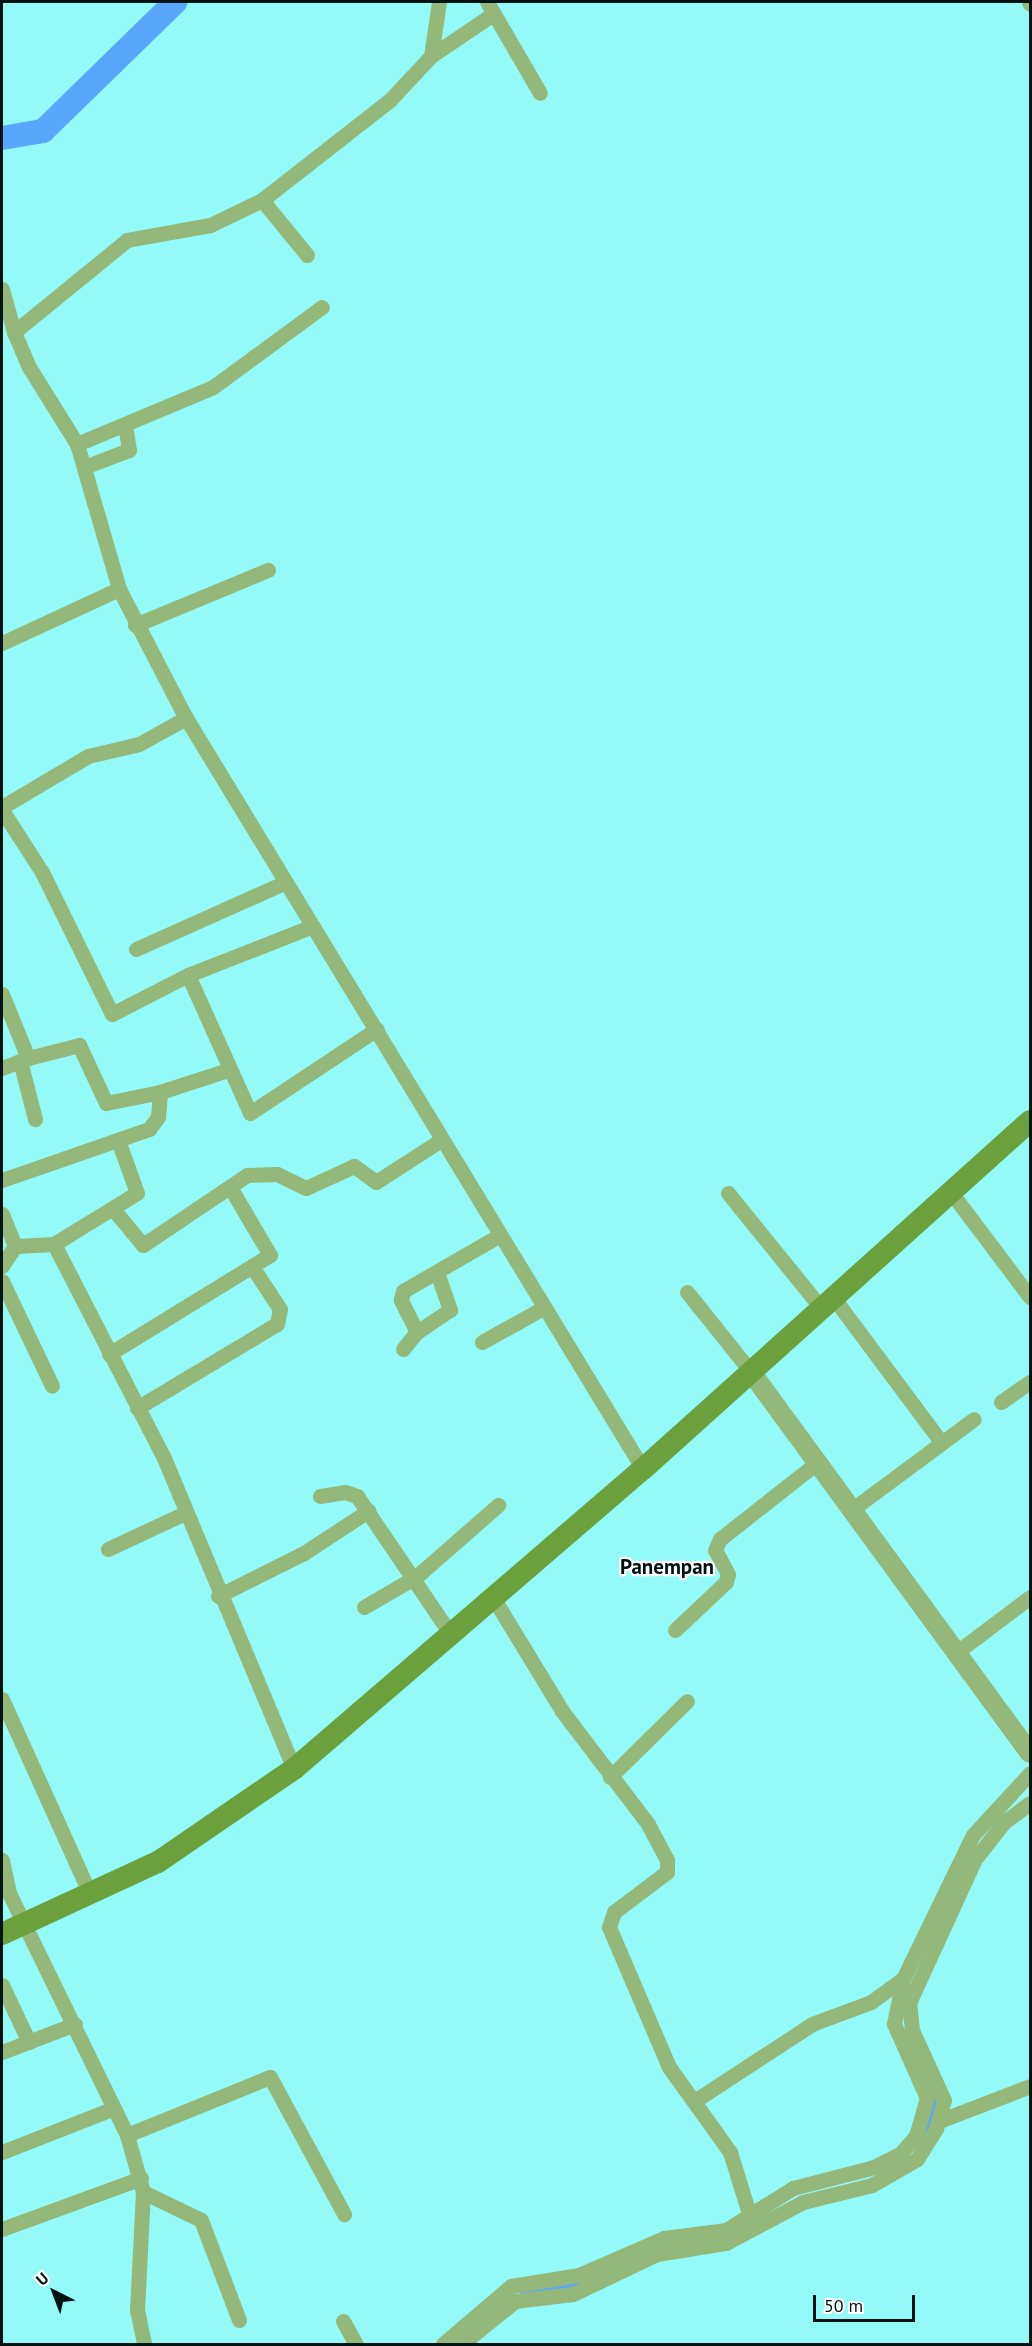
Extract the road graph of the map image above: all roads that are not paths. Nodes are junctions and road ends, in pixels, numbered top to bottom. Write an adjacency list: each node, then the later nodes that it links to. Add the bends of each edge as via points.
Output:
1 (439, 2): 3 (street)
2 (490, 8): 3 (street); 4 (street)
3 (431, 56): 5 (street, via 390,100)
4 (540, 93)
5 (262, 200): 6 (street); 9 (street, via 210,225 127,240)
6 (307, 255)
7 (2, 289): 9 (street)
8 (321, 307): 10 (street, via 213,387)
9 (14, 332): 11 (street, via 29,367)
10 (125, 424): 11 (street); 12 (street, via 129,450)
11 (77, 444): 12 (street)
12 (84, 467): 14 (street)
13 (268, 570): 15 (street)
14 (119, 589): 15 (street); 16 (street)
15 (135, 625): 17 (street)
16 (2, 643)
17 (186, 718): 18 (street, via 139,744 88,756); 19 (street)
18 (2, 809): 22 (street, via 42,872 111,1013)
19 (286, 882): 20 (street); 21 (street)
20 (313, 926): 22 (street); 24 (street)
21 (136, 949)
22 (188, 975): 27 (street)
23 (2, 994): 25 (street)
24 (377, 1029): 27 (street, via 252,1113 245,1110); 31 (street)
25 (24, 1060): 26 (street); 28 (street, via 79,1045 108,1104); 29 (street)
26 (2, 1068)
27 (228, 1070): 28 (street)
28 (160, 1092): 32 (street, via 154,1126)
29 (35, 1119)
30 (1030, 1121): 35 (main road)
31 (441, 1140): 34 (street, via 376,1182 354,1166 309,1188 259,1173); 39 (street)
32 (119, 1143): 33 (street); 37 (street, via 139,1189)
33 (2, 1180)
34 (230, 1187): 37 (street, via 143,1245); 43 (street, via 271,1251)
35 (950, 1191): 47 (street); 48 (main road)
36 (728, 1193): 48 (street)
37 (113, 1209): 40 (street)
38 (2, 1216): 41 (street)
39 (500, 1235): 44 (street); 49 (street)
40 (54, 1244): 41 (street); 53 (street)
41 (15, 1246): 42 (street)
42 (2, 1266)
43 (253, 1268): 53 (street); 58 (street, via 280,1309 277,1324)
44 (438, 1275): 50 (street, via 450,1310); 50 (street, via 402,1293)
45 (2, 1281): 56 (street)
46 (687, 1292): 54 (street)
47 (1030, 1298)
48 (827, 1303): 54 (main road); 60 (street)
49 (543, 1308): 51 (street); 62 (street)
50 (417, 1332): 52 (street)
51 (482, 1342)
52 (404, 1349)
53 (109, 1354): 58 (street)
54 (751, 1372): 61 (street); 62 (main road)
55 (1030, 1382): 57 (street)
56 (52, 1386)
57 (1001, 1401)
58 (137, 1408): 67 (street)
59 (974, 1419): 60 (street)
60 (941, 1442): 65 (street)
61 (819, 1461): 65 (street); 74 (street, via 720,1539 715,1550 728,1574 726,1582)
62 (643, 1469): 71 (main road)
63 (320, 1496): 66 (street, via 352,1493)
64 (498, 1505): 69 (street)
65 (854, 1508): 76 (street)
66 (368, 1511): 69 (street); 70 (street, via 304,1553)
67 (185, 1513): 68 (street); 70 (street)
68 (108, 1549)
69 (411, 1578): 73 (street); 75 (street)
70 (218, 1596): 80 (street)
71 (494, 1599): 75 (main road); 82 (street)
72 (1029, 1601): 76 (street)
73 (364, 1607)
74 (675, 1630)
75 (451, 1635): 80 (main road)
76 (957, 1652): 79 (street)
77 (2, 1699): 85 (street)
78 (687, 1701): 82 (street)
79 (1030, 1753)
80 (294, 1769): 85 (main road, via 158,1862)
81 (1030, 1773): 86 (street, via 974,1835)
82 (610, 1777): 95 (street, via 648,1824 669,1866 614,1912 609,1927 669,2067)
83 (1030, 1803): 86 (street, via 983,1846)
84 (2, 1860): 87 (street, via 9,1893)
85 (90, 1894): 87 (main road)
86 (942, 1910): 89 (street); 97 (street, via 909,2003 912,2030 943,2090)
87 (26, 1922): 88 (main road); 91 (street)
88 (2, 1934)
89 (903, 1979): 95 (street, via 871,2002 812,2024); 97 (street, via 894,2024 927,2098)
90 (2, 1985): 92 (street)
91 (75, 2024): 92 (street); 96 (street)
92 (29, 2042): 93 (street)
93 (2, 2052)
94 (1030, 2086): 97 (street)
95 (696, 2100): 102 (street, via 735,2162)
96 (114, 2108): 98 (street); 99 (street)
97 (931, 2125): 102 (street, via 887,2163 793,2188)
98 (127, 2135): 100 (street); 101 (street, via 270,2077)
99 (2, 2152)
100 (142, 2185): 103 (street); 105 (street, via 201,2220); 107 (street, via 137,2310)
101 (344, 2214)
102 (751, 2222): 104 (street, via 655,2241 555,2288)
103 (2, 2229)
104 (513, 2293): 109 (street); 110 (street)
105 (240, 2320)
106 (343, 2321): 108 (street)
107 (144, 2344)
108 (356, 2344)
109 (442, 2344)
110 (462, 2344)

